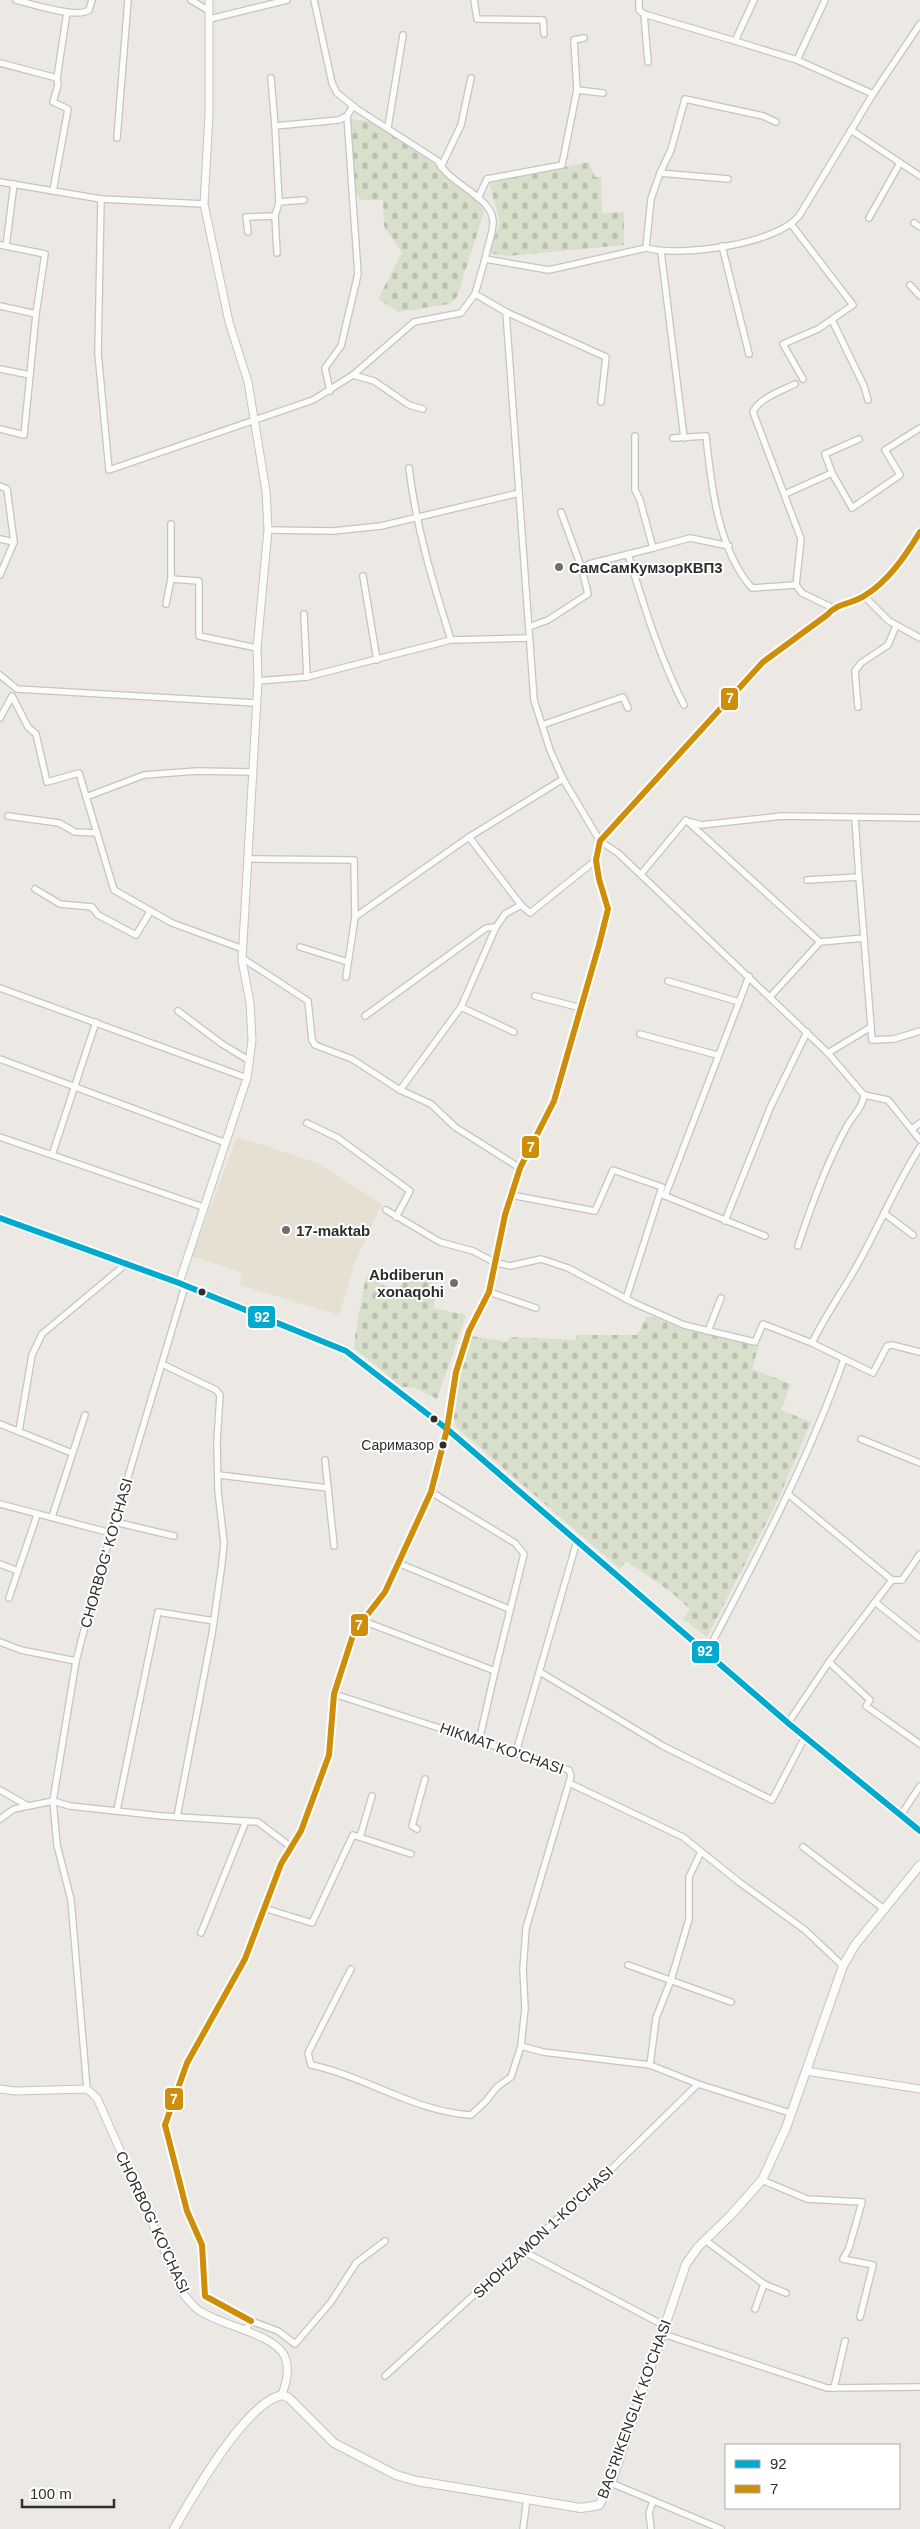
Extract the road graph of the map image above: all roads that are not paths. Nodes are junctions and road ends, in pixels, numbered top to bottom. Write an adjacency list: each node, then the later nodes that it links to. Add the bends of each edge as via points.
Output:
1 (16, 0): 12 (street)
2 (92, 0): 14 (street, via 88,12)
3 (128, 0): 37 (street)
4 (191, 0): 13 (street)
5 (209, 0): 13 (street)
6 (287, 0): 16 (street)
7 (314, 0): 31 (street, via 332,83 337,93)
8 (474, 0): 18 (street, via 477,20 543,20)
9 (639, 0): 15 (street, via 639,10)
10 (754, 0): 21 (street)
11 (825, 0): 22 (street)
12 (40, 3): 14 (street)
13 (209, 11): 16 (street)
14 (67, 12): 25 (street)
15 (644, 14): 21 (street); 23 (street)
16 (210, 19): 50 (street)
17 (920, 24): 30 (street)
18 (544, 34)
19 (403, 35): 35 (street)
20 (584, 38): 28 (street, via 574,40)
21 (735, 41): 22 (street)
22 (797, 60): 30 (street)
23 (648, 62)
24 (0, 63): 25 (street)
25 (57, 78): 45 (street, via 53,102 68,109)
26 (271, 78): 34 (street)
27 (471, 78): 39 (street, via 461,124)
28 (577, 90): 29 (street); 46 (street, via 562,165 487,179)
29 (603, 93)
30 (873, 94): 36 (street)
31 (354, 106): 32 (street); 35 (street)
32 (347, 116): 34 (street, via 338,120); 76 (street, via 358,274 341,346 325,368)
33 (776, 122): 40 (street, via 763,116 686,99 671,150)
34 (274, 126): 49 (street)
35 (388, 127): 39 (street, via 438,161)
36 (851, 130): 38 (street); 54 (street)
37 (117, 138)
38 (900, 163): 41 (street); 52 (street)
39 (441, 167): 46 (street)
40 (660, 173): 42 (street); 59 (street, via 651,199)
41 (920, 176)
42 (728, 179)
43 (0, 182): 44 (street)
44 (14, 184): 45 (street); 57 (street)
45 (53, 190): 47 (street)
46 (478, 198): 62 (street, via 492,213)
47 (101, 199): 50 (street); 80 (street, via 98,353 109,470)
48 (304, 200): 49 (street)
49 (279, 202): 51 (street)
50 (204, 204): 80 (street, via 229,322 248,382)
51 (275, 216): 56 (street, via 246,217); 61 (street)
52 (868, 218)
53 (914, 223): 55 (street)
54 (791, 224): 58 (street, via 766,235); 69 (street, via 853,305)
55 (920, 227)
56 (248, 232)
57 (3, 246): 68 (street, via 45,254)
58 (722, 246): 60 (street); 70 (street)
59 (646, 248): 60 (street); 62 (street, via 549,270)
60 (661, 252): 85 (street)
61 (277, 254)
62 (485, 259): 64 (street)
63 (910, 285): 65 (street)
64 (475, 294): 67 (street); 72 (street, via 461,313 414,322)
65 (920, 296)
66 (0, 306): 68 (street)
67 (506, 312): 78 (street, via 606,357); 90 (street)
68 (36, 314): 73 (street)
69 (832, 320): 74 (street, via 783,344); 77 (street)
70 (749, 354)
71 (0, 369): 73 (street)
72 (353, 375): 76 (street); 79 (street, via 374,381 409,405)
73 (30, 376): 82 (street, via 24,435)
74 (803, 379)
75 (795, 384): 91 (street, via 773,395 753,412)
76 (330, 391): 80 (street)
77 (868, 400)
78 (601, 402)
79 (423, 409)
80 (254, 421): 95 (street, via 266,491)
81 (920, 428): 88 (street, via 885,450 900,475 852,508)
82 (0, 429)
83 (635, 436): 100 (street, via 635,490)
84 (673, 438): 85 (street)
85 (684, 438): 99 (street, via 706,436 715,507)
86 (859, 439): 88 (street, via 825,454)
87 (409, 468): 93 (street)
88 (832, 473): 91 (street)
89 (0, 486): 98 (street, via 8,489)
90 (519, 493): 93 (street); 112 (street)
91 (785, 494): 106 (street, via 802,545)
92 (561, 512): 102 (street)
93 (416, 517): 95 (street, via 381,526 333,531); 115 (street)
94 (171, 524): 105 (street)
95 (268, 530): 116 (street)
96 (920, 532): 107 (street, via 894,570)
97 (0, 540): 98 (street)
98 (14, 542): 103 (street)
99 (729, 546): 100 (street, via 690,538); 106 (street, via 740,575 752,588)
100 (653, 548): 101 (street)
101 (628, 554): 102 (street, via 589,564); 124 (street, via 658,649)
102 (582, 569): 112 (street, via 588,594 548,620)
103 (0, 575)
104 (362, 576): 117 (street)
105 (171, 580): 108 (street); 116 (street, via 199,581 199,636)
106 (796, 585): 109 (street, via 802,593)
107 (864, 596): 109 (street); 111 (street)
108 (166, 604)
109 (833, 608): 138 (street, via 763,662)
110 (304, 614): 119 (street)
111 (896, 626): 114 (street); 125 (street, via 888,645 861,663 855,671)
112 (529, 627): 113 (street)
113 (529, 638): 115 (street); 128 (street, via 534,700)
114 (920, 638)
115 (450, 640): 117 (street)
116 (257, 648): 120 (street)
117 (377, 660): 119 (street)
118 (0, 675): 121 (street)
119 (307, 677): 120 (street)
120 (258, 681): 123 (street)
121 (17, 689): 122 (street); 123 (street)
122 (12, 696): 127 (street); 131 (street, via 28,727 36,734 47,782 79,773)
123 (257, 703): 129 (street)
124 (684, 705)
125 (858, 707)
126 (628, 708): 128 (street, via 623,697)
127 (0, 718)
128 (542, 724): 130 (street)
129 (252, 772): 131 (street, via 197,771 144,775); 139 (street)
130 (563, 779): 137 (street); 138 (street)
131 (86, 797): 136 (street)
132 (8, 816): 136 (street, via 59,823 75,832)
133 (855, 818): 134 (street); 135 (street, via 772,817 701,825); 142 (street)
134 (920, 818)
135 (686, 820): 141 (street); 150 (street)
136 (97, 833): 146 (street, via 114,890)
137 (469, 837): 145 (street); 147 (street)
138 (600, 841): 140 (street); 141 (street)
139 (249, 859): 147 (street, via 354,860); 152 (street)
140 (596, 860): 145 (street, via 530,912); 163 (street, via 608,909)
141 (641, 874): 155 (street)
142 (859, 877): 143 (street); 149 (street)
143 (807, 880)
144 (35, 889): 146 (street, via 60,904 92,907 98,915 136,936)
145 (522, 905): 148 (street, via 505,914)
146 (150, 912): 152 (street)
147 (356, 917): 154 (street)
148 (496, 927): 162 (street); 165 (street, via 486,928)
149 (864, 938): 150 (street); 167 (street)
150 (820, 942): 160 (street)
151 (300, 947): 154 (street)
152 (243, 949): 153 (street)
153 (242, 958): 175 (street, via 250,1003); 178 (street, via 308,1001 315,1045 352,1059)
154 (348, 962): 156 (street)
155 (749, 976): 160 (street); 161 (street)
156 (346, 977)
157 (668, 980): 161 (street)
158 (0, 988): 166 (street)
159 (535, 996): 163 (street)
160 (770, 997): 170 (street)
161 (739, 1002): 173 (street)
162 (461, 1007): 169 (street); 178 (street)
163 (581, 1008): 188 (street, via 554,1101)
164 (178, 1011): 175 (street)
165 (365, 1016)
166 (96, 1022): 176 (street); 177 (street)
167 (871, 1027): 168 (street, via 872,1040); 172 (street)
168 (920, 1031)
169 (514, 1032)
170 (806, 1032): 172 (street); 197 (street, via 774,1100)
171 (640, 1034): 173 (street)
172 (828, 1053): 179 (street)
173 (717, 1056): 191 (street)
174 (0, 1059): 177 (street)
175 (250, 1061): 176 (street)
176 (247, 1078): 185 (street)
177 (74, 1086): 185 (street); 187 (street)
178 (400, 1090): 188 (street, via 431,1104 455,1127)
179 (864, 1094): 182 (street, via 888,1100); 200 (street, via 864,1102 846,1127 834,1154)
180 (307, 1123): 195 (street, via 338,1138 410,1191)
181 (920, 1123): 182 (street)
182 (912, 1129): 184 (street)
183 (0, 1137): 187 (street)
184 (920, 1140)
185 (226, 1143): 192 (street)
186 (920, 1147): 194 (street)
187 (52, 1155): 192 (street)
188 (520, 1168): 190 (street)
189 (659, 1194): 190 (street, via 662,1187 613,1170 595,1211); 191 (street); 206 (street)
190 (510, 1196): 201 (street)
191 (666, 1196): 197 (street)
192 (203, 1208): 203 (street)
193 (386, 1210): 195 (street)
194 (884, 1213): 198 (street); 209 (street)
195 (396, 1216): 201 (street, via 440,1242 473,1251)
196 (0, 1218): 202 (main road)
197 (725, 1221): 199 (street)
198 (913, 1235)
199 (765, 1236)
200 (798, 1246)
201 (494, 1262): 204 (street); 206 (street, via 510,1266 541,1259 568,1268)
202 (126, 1264): 203 (main road); 216 (street, via 42,1334 32,1356)
203 (182, 1284): 212 (street, СHORBOG' KO'CHASI); 215 (main road, via 346,1351)
204 (489, 1292): 207 (street); 215 (street, via 469,1331 456,1372)
205 (721, 1298): 208 (street)
206 (626, 1299): 208 (street, via 684,1325)
207 (536, 1308)
208 (708, 1331): 209 (street, via 755,1342 763,1324)
209 (812, 1343): 211 (street)
210 (920, 1352): 211 (street, via 886,1346 873,1373)
211 (844, 1359): 224 (street)
212 (162, 1364): 221 (street, via 220,1394); 228 (street, СHORBOG' KO'CHASI)
213 (85, 1415): 218 (street)
214 (0, 1424): 216 (street)
215 (448, 1429): 223 (street); 231 (main road)
216 (19, 1431): 218 (street)
217 (861, 1439): 220 (street)
218 (72, 1453): 227 (street)
219 (325, 1460): 222 (street)
220 (920, 1462)
221 (219, 1475): 222 (street); 241 (street, via 224,1543)
222 (328, 1488): 232 (street)
223 (431, 1492): 234 (street); 240 (street, via 515,1543 524,1554)
224 (788, 1494): 237 (street); 245 (street)
225 (0, 1504): 226 (street)
226 (37, 1515): 227 (street); 236 (street)
227 (52, 1517): 229 (street)
228 (114, 1522): 229 (street, СHORBOG' KO'CHASI); 230 (street)
229 (111, 1533): 246 (street, СHORBOG' KO'CHASI)
230 (174, 1536)
231 (577, 1540): 245 (main road); 249 (street)
232 (334, 1546)
233 (920, 1555): 237 (street, via 902,1580)
234 (398, 1563): 240 (street); 242 (street, via 385,1592)
235 (0, 1564): 236 (street)
236 (18, 1570): 238 (street)
237 (892, 1580): 239 (street)
238 (9, 1598)
239 (875, 1602): 243 (street); 247 (street)
240 (509, 1608): 248 (street)
241 (214, 1621): 263 (street, via 158,1612); 265 (street)
242 (363, 1621): 248 (street); 250 (street, via 354,1632)
243 (920, 1638)
244 (0, 1642): 246 (street)
245 (707, 1652): 251 (main road)
246 (76, 1661): 261 (street, СHORBOG' KO'CHASI)
247 (829, 1662): 251 (street); 254 (street, via 870,1700 866,1706)
248 (495, 1671): 253 (street)
249 (540, 1672): 252 (street, via 663,1746 772,1800); 255 (street)
250 (334, 1694): 253 (street, HIKMAT KO'CHASI); 271 (street, via 330,1755 301,1831)
251 (788, 1723): 252 (main road)
252 (805, 1737): 264 (main road)
253 (479, 1741): 255 (street, HIKMAT KO'CHASI)
254 (920, 1744)
255 (516, 1752): 257 (street, HIKMAT KO'CHASI, via 569,1770)
256 (426, 1779): 268 (street, via 412,1826)
257 (569, 1784): 273 (street, HIKMAT KO'CHASI, via 683,1837); 284 (street, via 526,1928)
258 (920, 1786): 264 (street)
259 (0, 1790): 262 (street)
260 (372, 1796): 270 (street)
261 (54, 1800): 262 (street); 263 (street, via 70,1806); 289 (street, СHORBOG' KO'CHASI, via 57,1845 71,1900)
262 (28, 1806): 266 (street, via 14,1809)
263 (117, 1810): 265 (street)
264 (901, 1815): 269 (main road)
265 (178, 1817): 267 (street)
266 (0, 1818)
267 (246, 1821): 271 (street, via 258,1822); 278 (street)
268 (417, 1829)
269 (920, 1832)
270 (360, 1837): 274 (street); 276 (street, via 354,1835 312,1923)
271 (291, 1847): 276 (street)
272 (803, 1847): 277 (street)
273 (702, 1852): 280 (street, HIKMAT KO'CHASI, via 805,1930); 282 (street, via 688,1878 689,1919)
274 (411, 1854)
275 (920, 1865): 277 (main road, BAG'RIKENGLIK KO'CHASI)
276 (264, 1908): 300 (street, via 245,1959 187,2064 165,2125 187,2211 202,2245 205,2296)
277 (884, 1909): 280 (main road, BAG'RIKENGLIK KO'CHASI, via 855,1944)
278 (201, 1933)
279 (628, 1965): 282 (street)
280 (843, 1966): 286 (main road, BAG'RIKENGLIK KO'CHASI)
281 (351, 1968): 284 (street, via 308,2053 311,2065 453,2114 471,2115 511,2077)
282 (672, 1980): 283 (street); 285 (street, via 656,2018)
283 (731, 2002)
284 (521, 2046): 285 (street)
285 (650, 2065): 287 (street)
286 (806, 2071): 290 (street); 291 (main road, BAG'RIKENGLIK KO'CHASI)
287 (698, 2084): 291 (street); 295 (street, SHOHZAMON 1-KO'CHASI, via 608,2174)
288 (0, 2088): 289 (street, via 15,2091)
289 (87, 2089): 302 (street, CHORBOG' KO'CHASI, via 97,2098 184,2295 198,2309)
290 (920, 2089)
291 (790, 2113): 292 (main road, BAG'RIKENGLIK KO'CHASI)
292 (762, 2180): 293 (main road, BAG'RIKENGLIK KO'CHASI); 299 (street, via 808,2199 862,2202 843,2259 873,2265)
293 (705, 2240): 296 (street); 301 (main road, BAG'RIKENGLIK KO'CHASI, via 686,2264)
294 (385, 2241): 300 (street, via 356,2263 331,2302 294,2344 278,2331)
295 (524, 2251): 301 (street); 304 (street, SHOHZAMON 1-KO'CHASI)
296 (764, 2284): 297 (street); 298 (street)
297 (786, 2293)
298 (756, 2308)
299 (860, 2317)
300 (251, 2321): 302 (street)
301 (664, 2330): 306 (street, via 776,2372); 308 (main road, BAG'RIKENGLIK KO'CHASI)
302 (245, 2332): 307 (street, CHORBOG' KO'CHASI, via 263,2338 285,2356 286,2381)
303 (846, 2341): 306 (street)
304 (385, 2376)
305 (920, 2387): 306 (street)
306 (834, 2388)
307 (282, 2395): 309 (main road, BAG'RIKENGLIK KO'CHASI, via 340,2447 396,2475); 311 (main road, via 260,2409 218,2456)
308 (610, 2483): 309 (main road, BAG'RIKENGLIK KO'CHASI, via 602,2501 592,2508); 310 (street)
309 (528, 2498): 312 (street)
310 (653, 2500): 313 (street, via 649,2513); 314 (street)
311 (174, 2529)
312 (523, 2529)
313 (651, 2529)
314 (721, 2529)

